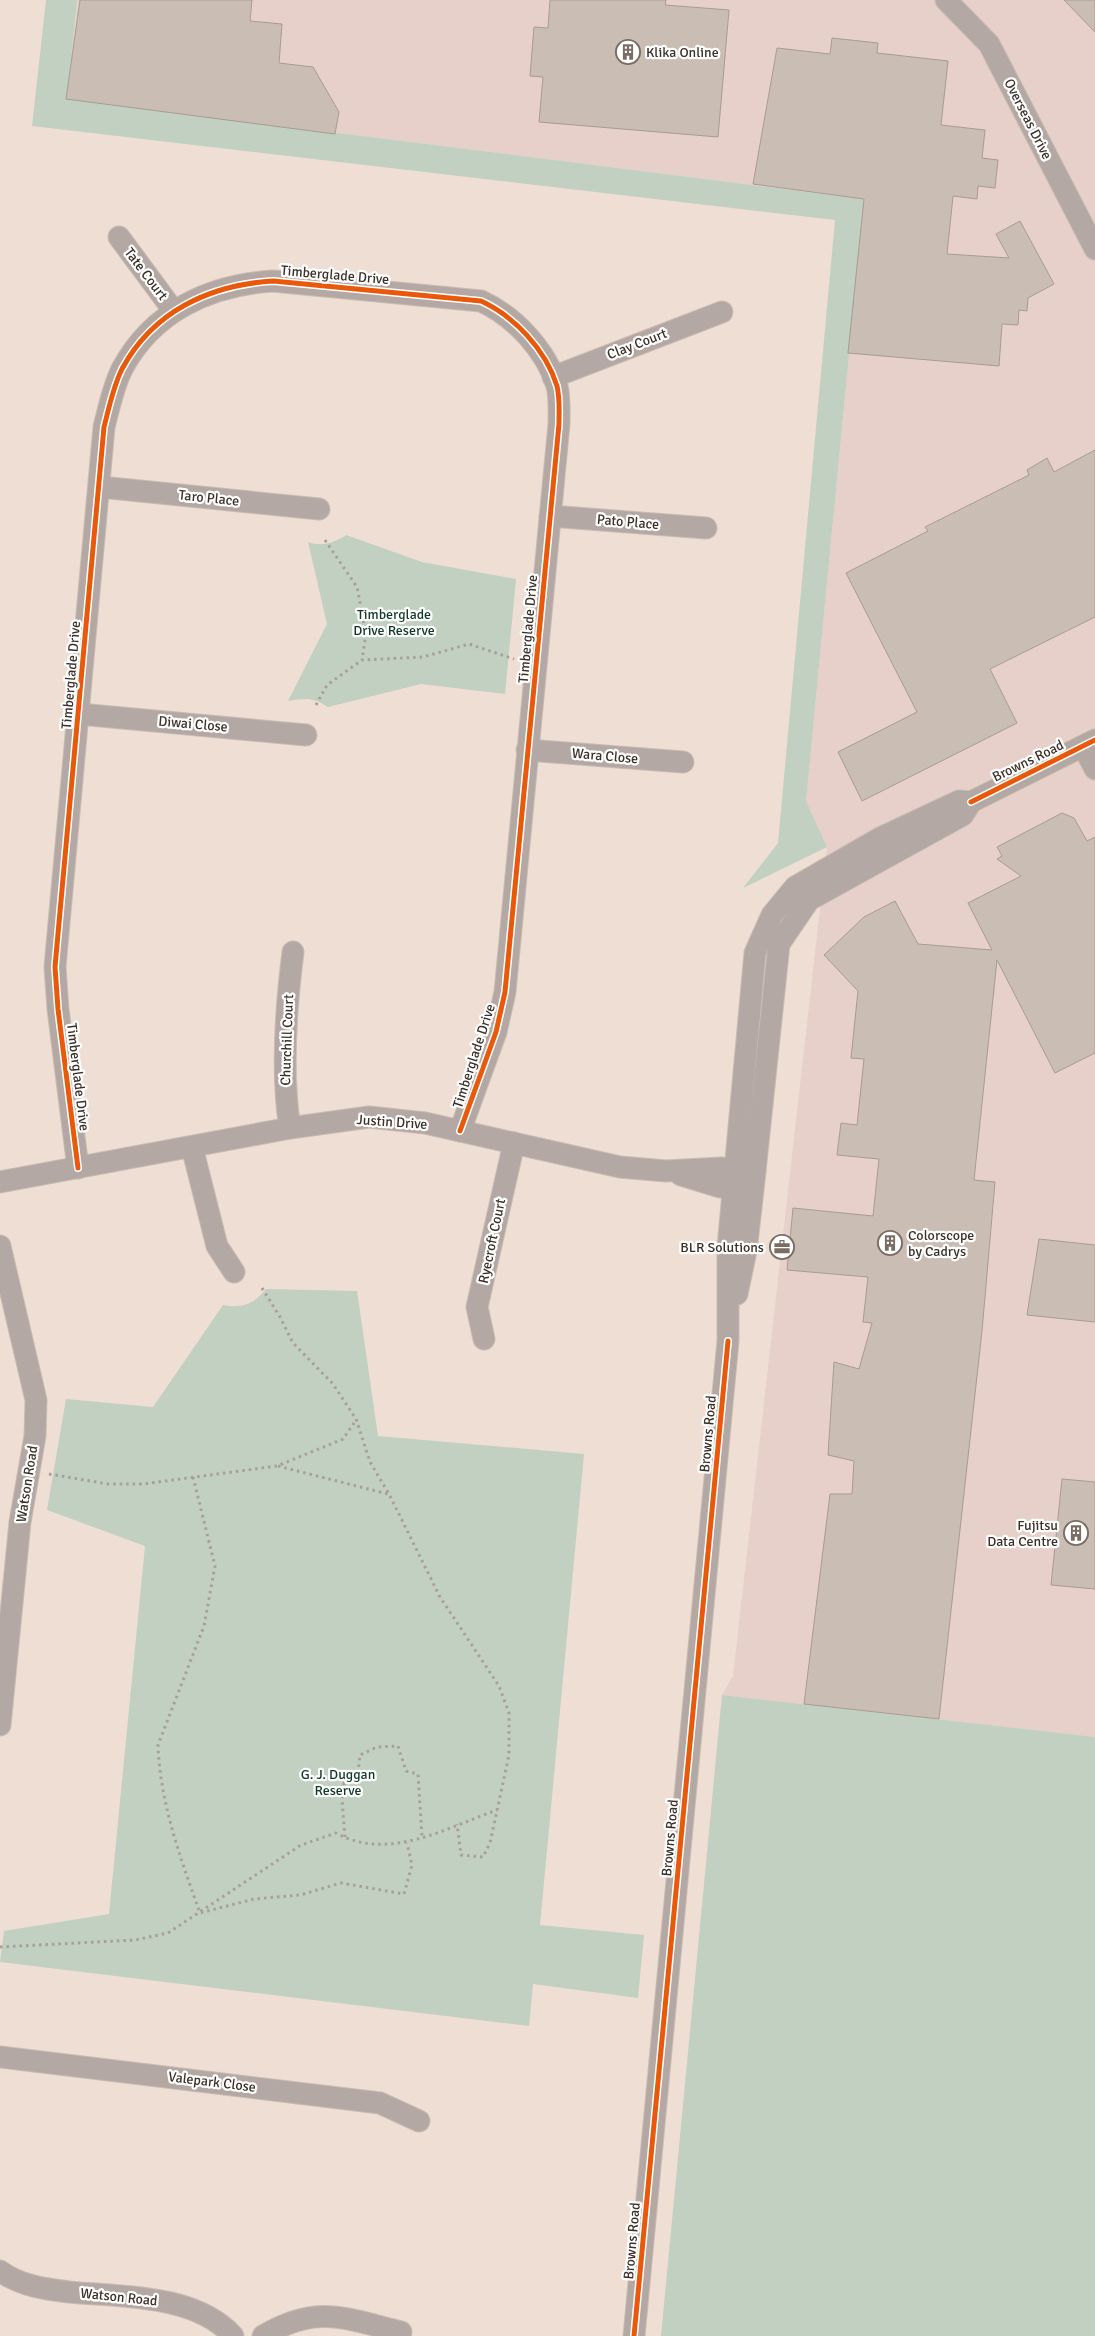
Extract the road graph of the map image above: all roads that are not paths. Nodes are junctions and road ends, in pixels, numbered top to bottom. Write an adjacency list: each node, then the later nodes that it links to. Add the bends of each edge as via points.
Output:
1 (946, 0): 3 (street, Overseas Drive, via 989,44)
2 (119, 237): 4 (street, Tate Court)
3 (1095, 249)
4 (173, 310): 6 (street, Timberglade Drive, via 209,293 253,282 273,281 469,298 494,307 516,325 531,340); 7 (street, Timberglade Drive, via 140,342 122,370 104,427)
5 (722, 312): 6 (street, Clay Court)
6 (553, 376): 9 (street, Timberglade Drive, via 559,399 559,424)
7 (100, 487): 8 (street, Taro Place); 11 (street, Timberglade Drive)
8 (319, 510)
9 (550, 516): 10 (street, Pato Place); 14 (street, Timberglade Drive)
10 (706, 528)
11 (79, 714): 12 (street, Diwai Close); 22 (street, Timberglade Drive, via 55,968)
12 (306, 735)
13 (1089, 743): 16 (street); 23 (street, Browns Road, via 971,802 959,801 880,838 795,887 772,915 754,953)
14 (528, 750): 15 (street, Wara Close); 19 (street, Timberglade Drive, via 502,1010)
15 (683, 762)
16 (1095, 769)
17 (293, 952): 18 (street, Churchill Court, via 285,1092)
18 (290, 1128): 19 (street, Justin Drive, via 369,1117 426,1123); 21 (street, Justin Drive)
19 (460, 1131): 20 (street, Justin Drive)
20 (514, 1143): 23 (street, Justin Drive, via 620,1167 666,1171 720,1187); 27 (street, Ryecroft Court, via 477,1307)
21 (192, 1147): 22 (street, Justin Drive); 26 (street, via 217,1246)
22 (78, 1168): 24 (street, Justin Drive)
23 (744, 1179): 35 (street, Browns Road, via 728,1247 728,1341)
24 (0, 1182)
25 (0, 1246): 28 (street, Watson Road, via 36,1400 35,1436 20,1522)
26 (234, 1272)
27 (484, 1339)
28 (0, 1725)
29 (0, 2056): 30 (street, Valepark Close, via 380,2103)
30 (419, 2121)
31 (0, 2271): 33 (street, Watson Road, via 36,2288 182,2305 217,2322)
32 (401, 2332): 34 (street, via 330,2315 302,2318)
33 (233, 2336)
34 (263, 2336)
35 (634, 2336)

